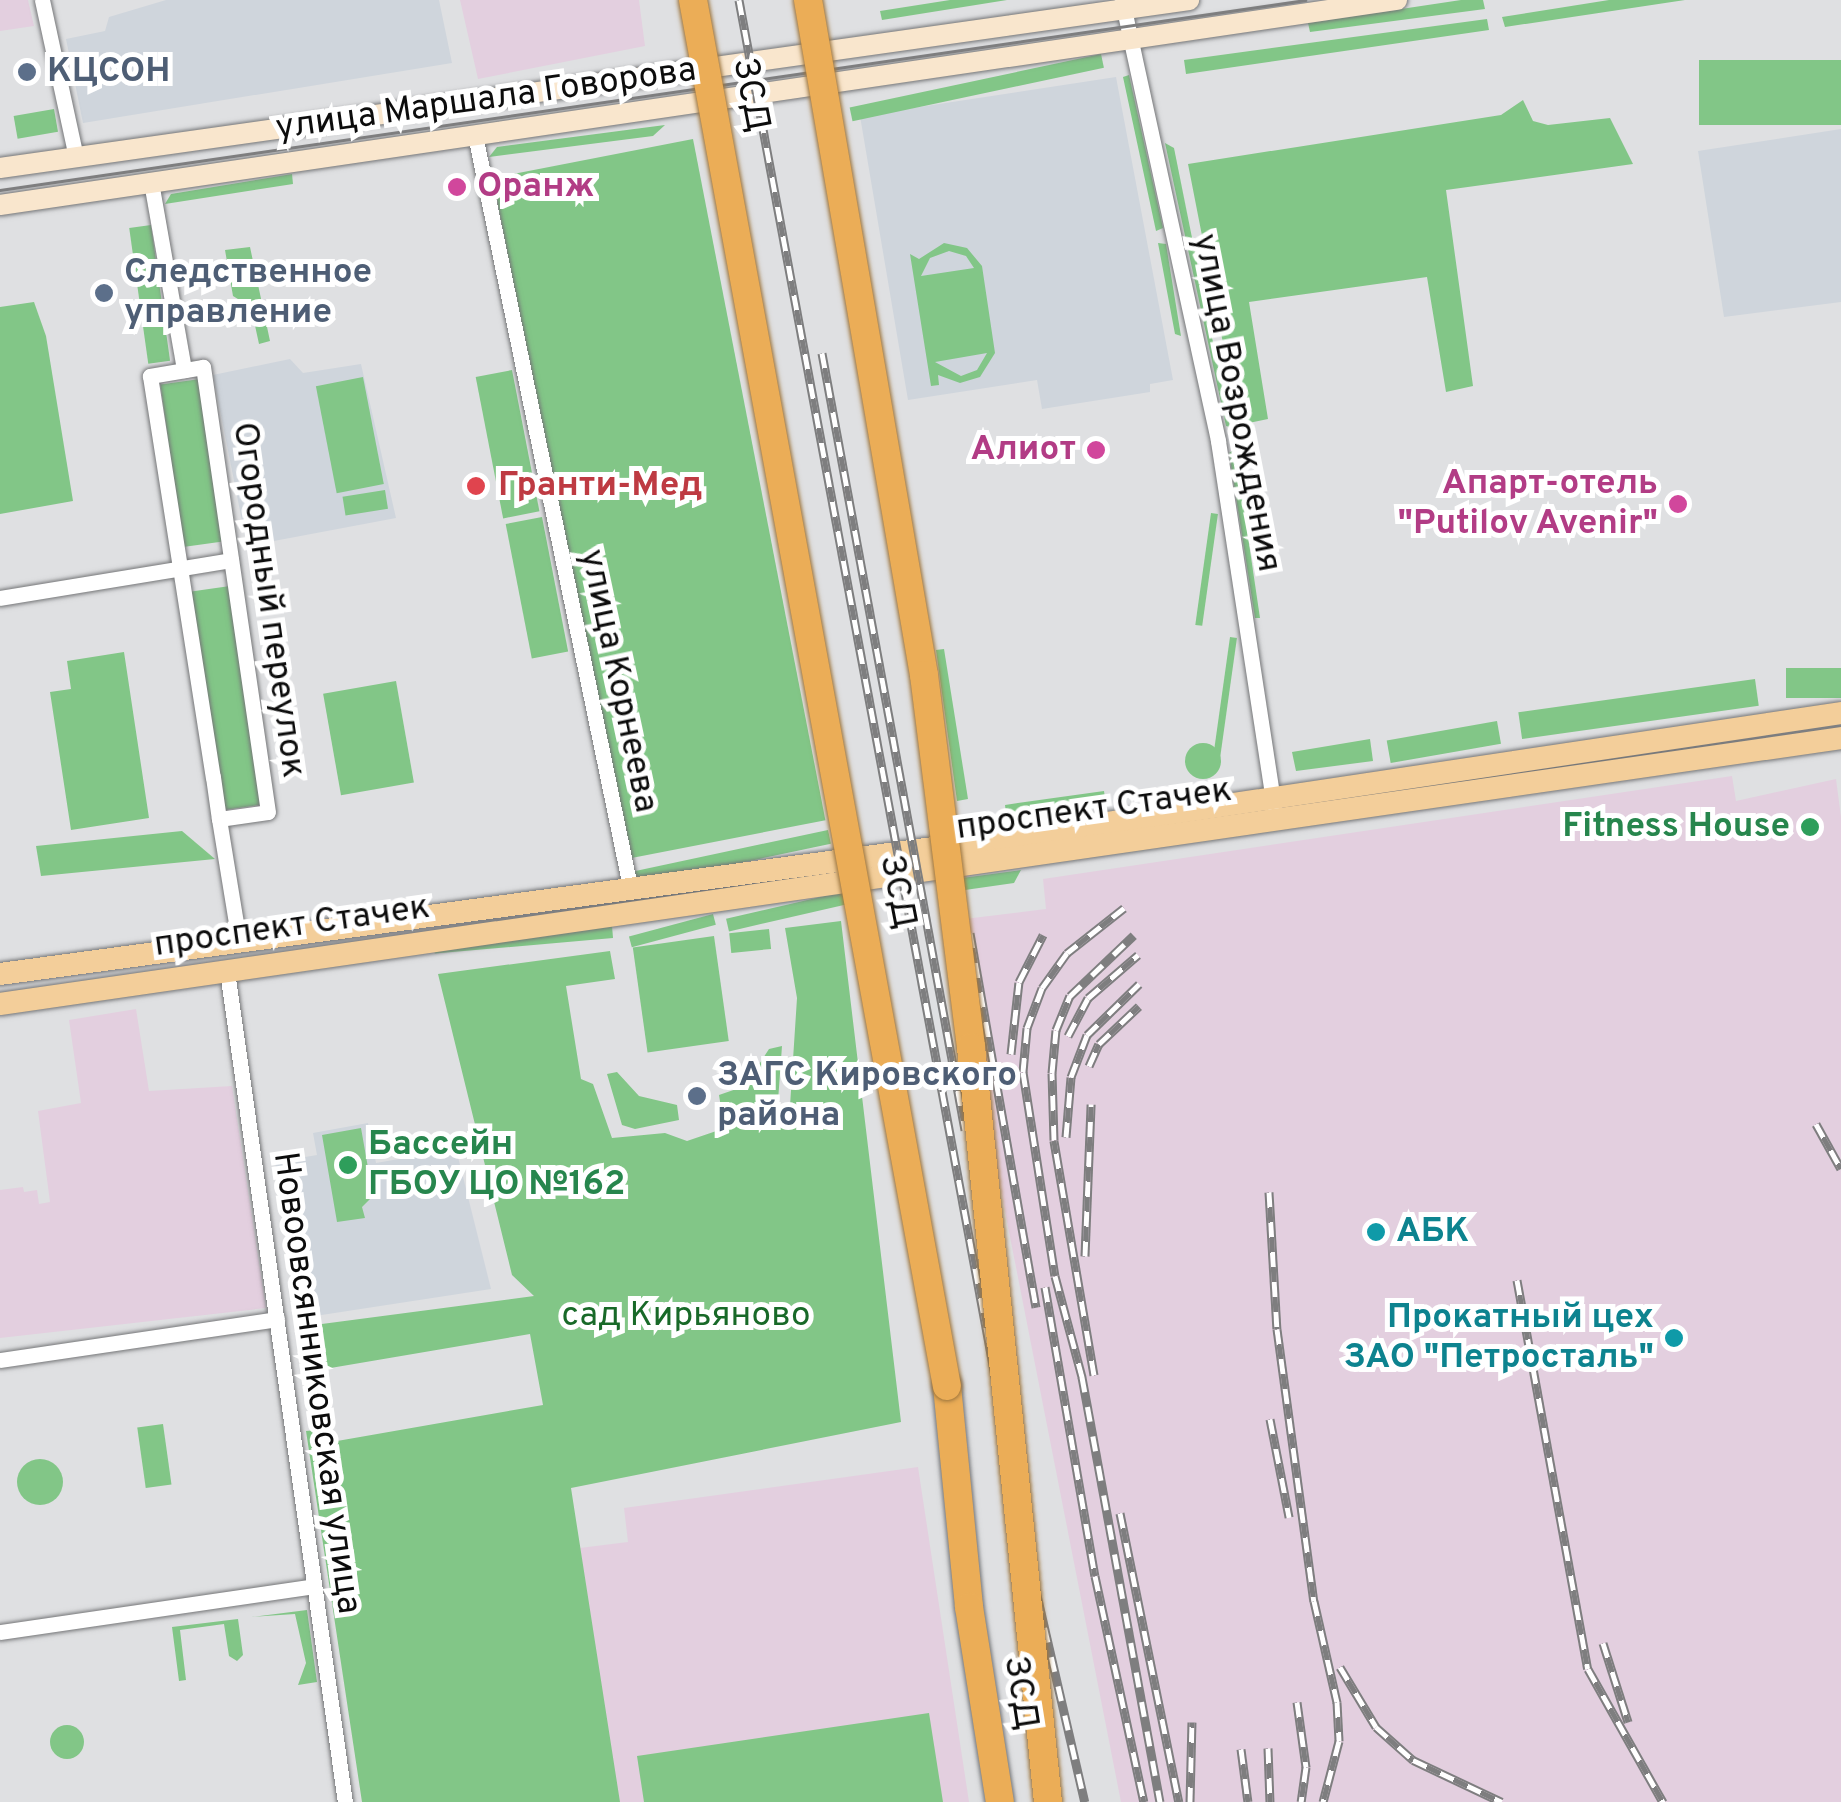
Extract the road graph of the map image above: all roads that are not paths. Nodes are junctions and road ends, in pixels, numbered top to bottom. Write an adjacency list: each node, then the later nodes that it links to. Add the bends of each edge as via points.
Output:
1 (42, 0): 9 (street)
2 (693, 0): 31 (highway, ЗСД, bridge, via 944,1367 968,1607)
3 (808, 0): 32 (highway, ЗСД, bridge, via 924,675 971,1047)
4 (1189, 0): 6 (main road, улица Маршала Говорова)
5 (1397, 0): 7 (main road, улица Маршала Говорова)
6 (1123, 5): 7 (street, улица Возрождения); 9 (main road, улица Маршала Говорова)
7 (1132, 37): 8 (main road, улица Маршала Говорова); 19 (street, улица Возрождения, via 1218,441)
8 (475, 135): 11 (main road, улица Маршала Говорова); 21 (street, улица Корнеева)
9 (76, 157): 10 (main road, улица Маршала Говорова)
10 (0, 168)
11 (152, 182): 12 (main road, улица Маршала Говорова); 13 (street)
12 (0, 204)
13 (184, 370): 14 (street, Огородный переулок, via 203,367); 15 (street, Огородный переулок, via 150,376)
14 (231, 560): 15 (street); 20 (street, Огородный переулок, via 268,812)
15 (180, 572): 16 (street); 20 (street, Огородный переулок)
16 (0, 598)
17 (1841, 713): 19 (main road, проспект Стачек)
18 (1841, 738): 19 (main road, проспект Стачек)
19 (1274, 809): 21 (main road, проспект Стачек); 23 (main road, проспект Стачек)
20 (220, 819): 22 (street, Огородный переулок)
21 (630, 887): 22 (main road, проспект Стачек)
22 (239, 941): 24 (main road, проспект Стачек)
23 (227, 972): 25 (main road, проспект Стачек); 26 (street, Новоовсянниковская улица)
24 (0, 974)
25 (0, 1004)
26 (276, 1319): 27 (street); 28 (street, Новоовсянниковская улица)
27 (0, 1360)
28 (314, 1586): 29 (street); 30 (street, Новоовсянниковская улица)
29 (0, 1632)
30 (345, 1802)
31 (1000, 1802)
32 (1048, 1802)

